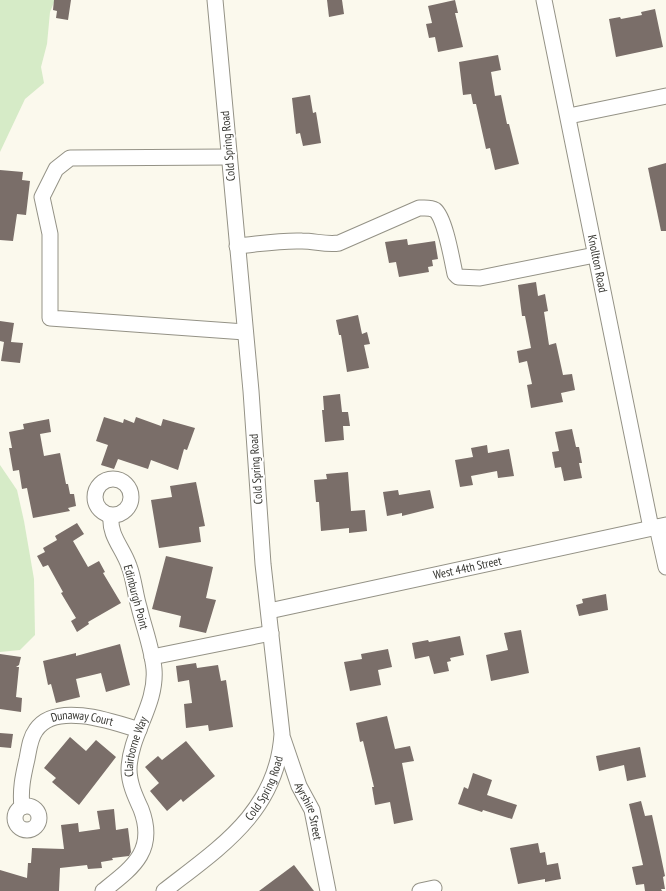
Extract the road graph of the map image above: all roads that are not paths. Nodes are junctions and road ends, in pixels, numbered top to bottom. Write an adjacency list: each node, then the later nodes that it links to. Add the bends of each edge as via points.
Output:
1 (215, 0): 5 (street, Cold Spring Road)
2 (544, 0): 4 (street, Knollton Road)
3 (666, 96): 4 (street)
4 (569, 116): 7 (street, Knollton Road)
5 (229, 157): 6 (street, Cold Spring Road); 8 (street, via 70,158 56,168 42,197 50,234 50,318)
6 (237, 246): 7 (street, via 300,241 339,243 419,208 429,208 436,211 442,220 455,274 458,277 480,278); 8 (street, Cold Spring Road)
7 (595, 255): 10 (street, Knollton Road)
8 (245, 332): 12 (street, Cold Spring Road)
9 (110, 516): 14 (street, Edinburgh Point, via 112,531 131,571)
10 (658, 526): 11 (street, Knollton Road); 12 (street, West 44th Street)
11 (666, 567)
12 (269, 611): 13 (street, Cold Spring Road)
13 (271, 633): 14 (street); 16 (street, Cold Spring Road)
14 (152, 657): 15 (street, Clairborne Way, via 153,691)
15 (139, 730): 17 (street, Dunaway Court, via 106,719 83,715 53,718 41,725 31,741 22,783); 18 (street, Clairborne Way, via 130,758 130,774 145,822 146,840 137,862)
16 (282, 734): 19 (street, Cold Spring Road, via 274,772 259,806 230,839); 20 (street, Ayrshire Street, via 299,786 312,810)
17 (22, 807)
18 (103, 891)
19 (164, 891)
20 (328, 891)

